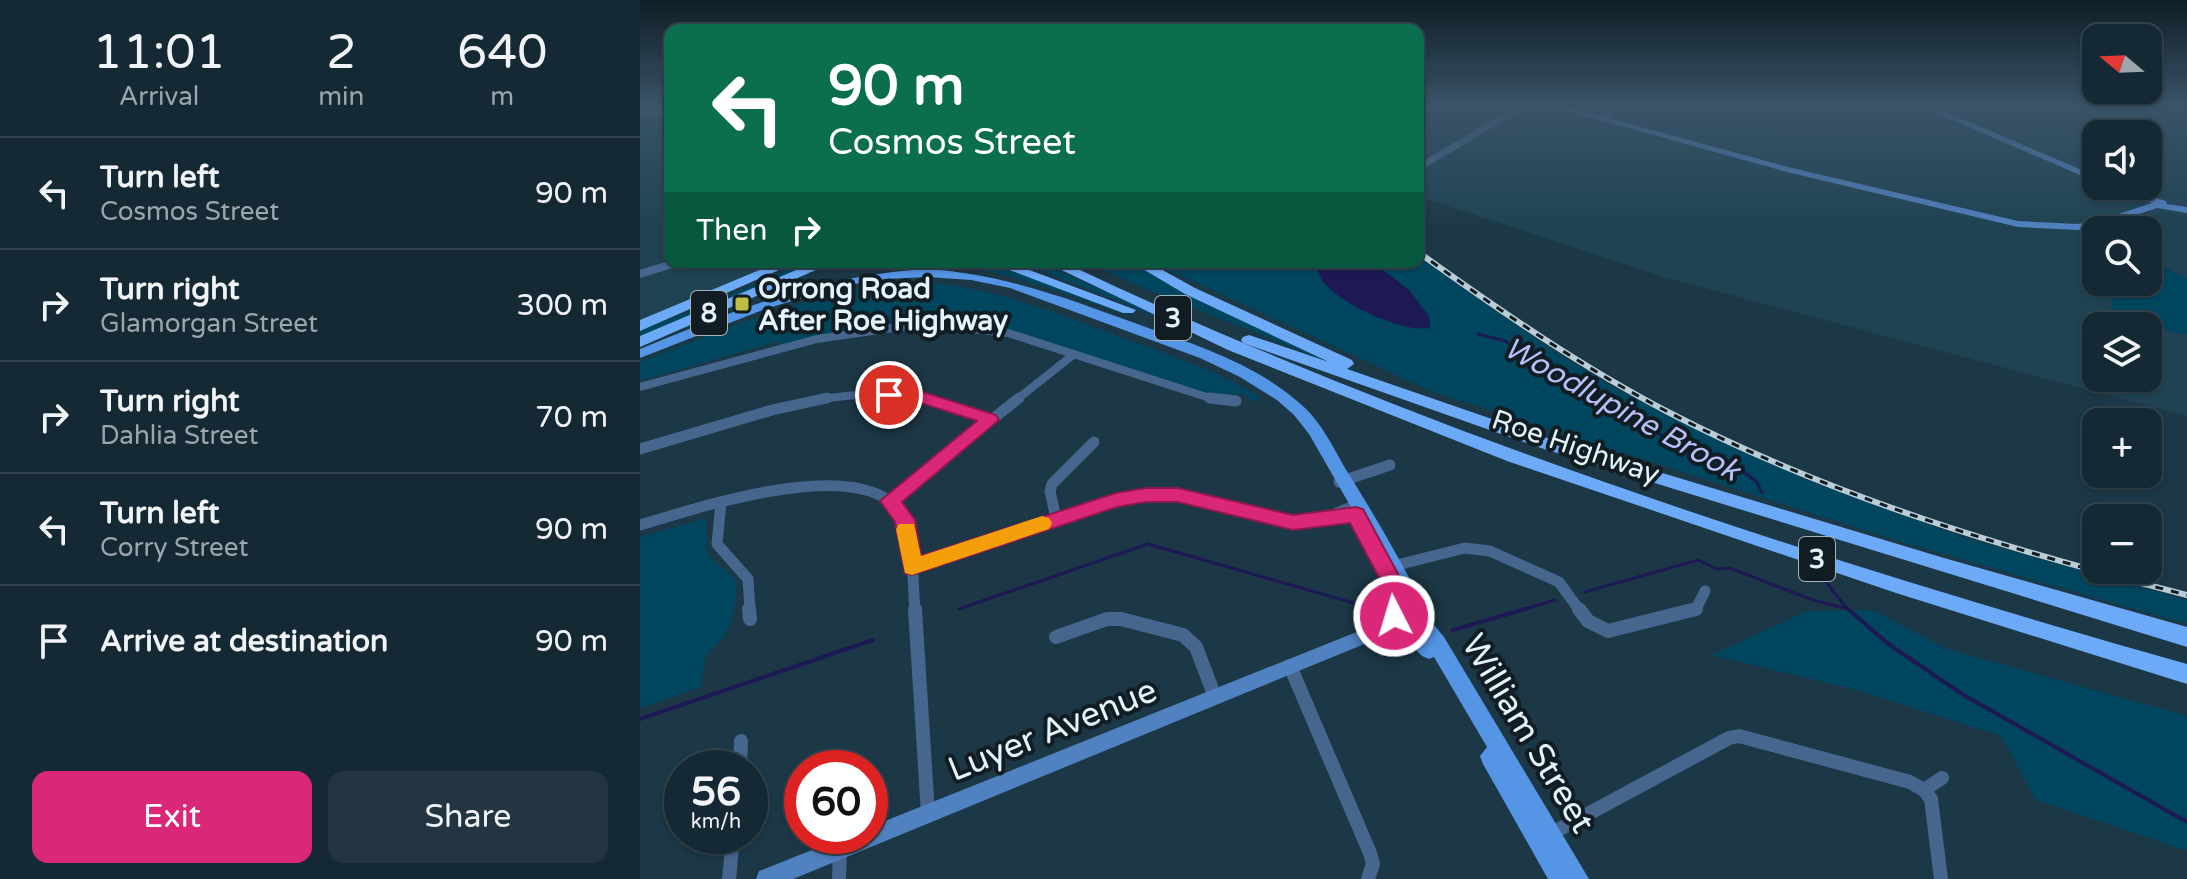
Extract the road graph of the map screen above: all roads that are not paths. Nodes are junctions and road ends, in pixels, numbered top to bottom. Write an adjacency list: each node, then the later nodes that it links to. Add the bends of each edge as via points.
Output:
1 (1453, 147): 4 (street)
2 (1708, 147): 6 (street, via 2018,224 2078,227 2126,215)
3 (2019, 147): 5 (street)
4 (1424, 164)
5 (2082, 174)
6 (2151, 200): 7 (street)
7 (2187, 208)
8 (664, 267): 15 (street)
9 (776, 268): 16 (highway, 8)
10 (813, 268): 17 (highway, 8)
11 (1014, 268): 21 (highway)
12 (1065, 268): 21 (highway, Roe Highway / 3)
13 (1085, 268): 25 (highway, Roe Highway / 3, via 1244,338)
14 (1150, 268): 25 (highway, via 1313,350)
15 (640, 274)
16 (640, 326)
17 (640, 342)
18 (640, 354): 29 (main road, William Street, via 755,306 832,285 899,274 981,278 1160,337 1267,387 1309,423)
19 (1073, 355): 22 (street, via 994,330 903,325 817,339); 23 (street, via 1218,401); 24 (street)
20 (640, 360): 29 (main road, William Street, via 760,310 828,290 923,278 984,284 1155,342 1261,391 1302,427)
21 (1295, 373): 43 (highway, Roe Highway / 3, via 1656,507)
22 (640, 387)
23 (1236, 401)
24 (990, 420): 27 (street, via 923,398 869,396 791,405); 30 (street)
25 (1477, 421): 41 (highway, Roe Highway / 3)
26 (1094, 442): 33 (street, via 1052,484)
27 (640, 449)
28 (1390, 465): 29 (street)
29 (1341, 481): 32 (main road, William Street)
30 (890, 501): 31 (street, via 862,488 816,484); 35 (street, via 905,520)
31 (721, 502): 34 (street); 39 (street, via 717,544 748,579)
32 (1357, 509): 33 (street, via 1284,521 1163,494 1116,500); 36 (main road, William Street)
33 (1056, 518): 35 (street)
34 (640, 525)
35 (912, 567): 49 (street)
36 (1392, 571): 37 (street, via 1477,548 1559,582 1588,621 1608,631 1696,609); 38 (main road, William Street)
37 (1705, 591)
38 (1406, 616): 42 (street, Luyer Avenue); 51 (main road, William Street, via 1437,643)
39 (750, 619)
40 (1056, 637): 44 (street, via 1107,619 1183,635 1196,647)
41 (2187, 637)
42 (1290, 666): 44 (street, Luyer Avenue); 58 (street, via 1370,853)
43 (2187, 674)
44 (1215, 697): 49 (street, Luyer Avenue)
45 (741, 741): 46 (street)
46 (741, 750)
47 (1942, 778): 48 (street)
48 (1924, 790): 51 (street, via 1739,736); 62 (street, via 1931,799)
49 (928, 814): 50 (street, Luyer Avenue)
50 (888, 830)
51 (1545, 838): 59 (main road, William Street); 60 (main road); 61 (main road, William Street)
52 (731, 854): 55 (street)
53 (830, 854): 56 (street, Luyer Avenue)
54 (840, 854): 57 (street)
55 (729, 879)
56 (767, 879)
57 (839, 879)
58 (1368, 879)
59 (1562, 879)
60 (1570, 879)
61 (1577, 879)
62 (1941, 879)

